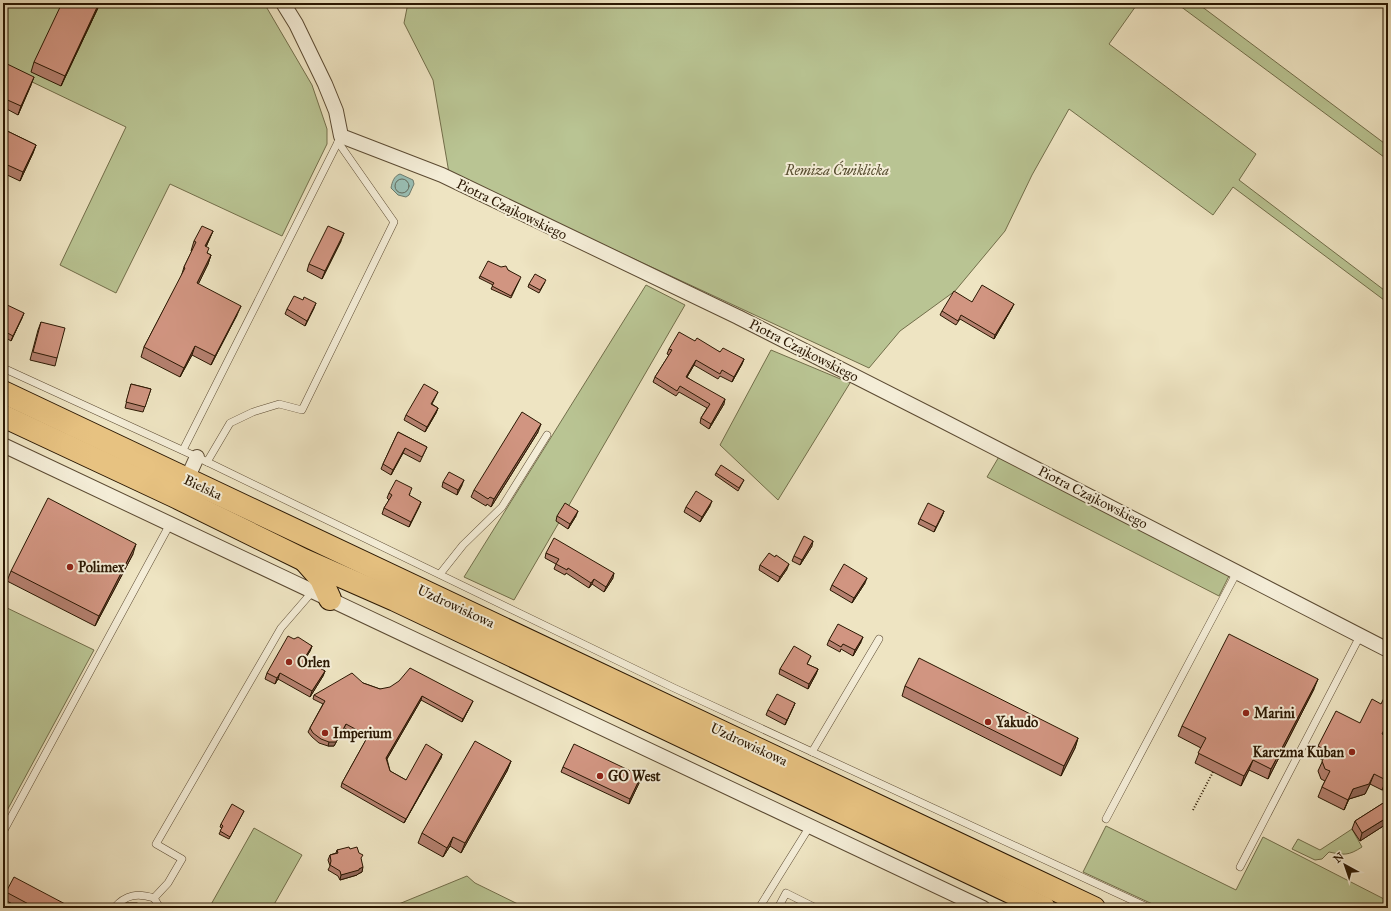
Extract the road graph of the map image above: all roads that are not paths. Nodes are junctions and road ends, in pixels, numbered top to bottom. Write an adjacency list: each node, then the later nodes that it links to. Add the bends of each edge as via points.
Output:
1 (283, 3): 2 (street, via 296,24 336,110)
2 (339, 139): 8 (lane); 9 (lane, via 394,222 302,410 279,404 230,423); 13 (street, Piotra Czajkowskiego, via 442,175 738,317)
3 (3, 368): 8 (lane)
4 (3, 392): 10 (main road, Bielska)
5 (3, 416): 12 (main road, Bielska)
6 (547, 434): 14 (lane, via 502,507 463,545)
7 (3, 445): 11 (street)
8 (183, 450): 9 (lane)
9 (202, 460): 10 (street); 14 (lane)
10 (187, 479): 15 (main road, Bielska)
11 (170, 524): 16 (street); 23 (lane)
12 (304, 560): 15 (main road, Bielska); 16 (main road, via 321,579)
13 (1237, 572): 17 (street, Piotra Czajkowskiego); 21 (lane)
14 (440, 574): 20 (lane)
15 (399, 591): 32 (main road, Uzdrowiskowa); 33 (main road, Uzdrowiskowa)
16 (321, 595): 22 (street); 25 (lane, via 281,628 156,844 182,859 168,883)
17 (1360, 636): 19 (street, Piotra Czajkowskiego); 24 (lane)
18 (879, 639): 20 (lane)
19 (1388, 650)
20 (812, 752): 34 (lane)
21 (1106, 819)
22 (810, 826): 28 (lane); 31 (street)
23 (3, 832)
24 (1240, 867)
25 (154, 898): 26 (lane, via 142,894 128,896); 27 (lane)
26 (114, 908)
27 (160, 908)
28 (759, 908)
29 (778, 908): 30 (lane, via 786,893)
30 (816, 908)
31 (983, 908)
32 (1044, 908)
33 (1094, 908)
34 (1149, 908)

